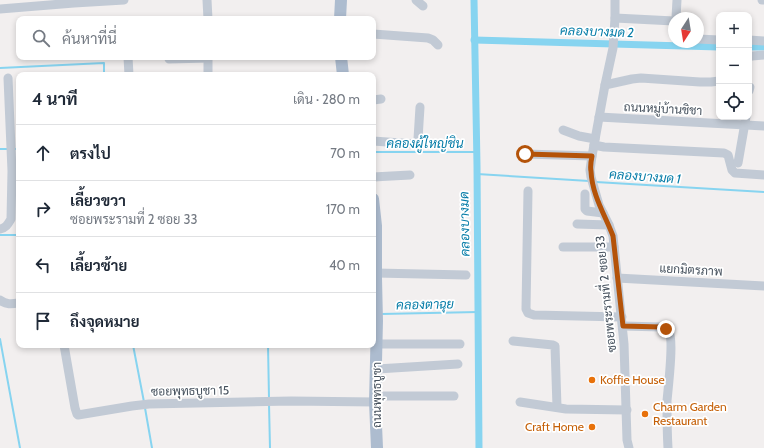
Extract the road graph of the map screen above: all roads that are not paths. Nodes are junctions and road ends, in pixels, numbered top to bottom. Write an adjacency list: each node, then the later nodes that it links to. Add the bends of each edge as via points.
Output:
1 (124, 0): 6 (street)
2 (207, 0): 8 (street)
3 (341, 0): 9 (main road)
4 (615, 0): 10 (street, ซอยพระรามที่ 2 ซอย 33)
5 (677, 0): 7 (street)
6 (6, 5)
7 (676, 12)
8 (208, 16)
9 (340, 16)
10 (616, 18): 11 (street); 28 (street, ซอยพระรามที่ 2 ซอย 33)
11 (668, 21)
12 (376, 34): 17 (street, via 428,38)
13 (704, 39): 14 (street)
14 (716, 40)
15 (752, 40): 16 (street)
16 (764, 41)
17 (438, 45)
18 (764, 55): 19 (street)
19 (752, 56)
20 (128, 60): 23 (street)
21 (208, 60): 24 (street)
22 (341, 60): 25 (main road)
23 (130, 72)
24 (208, 72)
25 (343, 72)
26 (8, 78): 31 (street)
27 (716, 82): 28 (street, via 640,78)
28 (605, 85): 32 (street, ซอยพระรามที่ 2 ซอย 33)
29 (420, 107): 36 (street, via 416,144)
30 (16, 108): 31 (street)
31 (9, 109): 41 (street)
32 (604, 118): 33 (street, ถนนหมู่บ้านชิชา); 37 (street, ซอยพระรามที่ 2 ซอย 33)
33 (745, 121): 34 (street, ถนนหมู่บ้านชิชา); 40 (street)
34 (764, 126)
35 (563, 130): 37 (street)
36 (376, 141)
37 (594, 142): 39 (street, ซอยพระรามที่ 2 ซอย 33); 43 (street, via 604,147 724,153 728,155 735,173)
38 (525, 154): 39 (street)
39 (592, 156): 47 (street, ซอยพระรามที่ 2 ซอย 33, via 592,181)
40 (738, 163)
41 (15, 171): 50 (street, via 11,219 8,225)
42 (410, 175): 44 (street)
43 (764, 175)
44 (376, 177)
45 (528, 191): 60 (street, via 528,313)
46 (585, 194): 47 (street, via 585,209)
47 (603, 213): 49 (street, ซอยพระรามที่ 2 ซอย 33)
48 (577, 224): 49 (street)
49 (609, 225): 52 (street, ซอยพระรามที่ 2 ซอย 33)
50 (0, 229)
51 (563, 247): 52 (street)
52 (614, 248): 55 (street, ซอยพระรามที่ 2 ซอย 33)
53 (466, 275): 54 (street)
54 (376, 277)
55 (617, 278): 56 (street, แยกมิตรภาพ); 60 (street, ซอยพระรามที่ 2 ซอย 33)
56 (764, 286)
57 (376, 296): 62 (main road, ถนนพุทธบูชา)
58 (0, 300): 59 (street, via 4,303)
59 (16, 303)
60 (622, 322): 71 (street, ซอยพระรามที่ 2 ซอย 33); 74 (street, via 661,327 669,332)
61 (513, 341): 70 (street, via 554,346)
62 (377, 344): 63 (street); 66 (main road, ถนนพุทธบูชา)
63 (460, 344)
64 (65, 348): 68 (street, ซอยพุทธบูชา 15, via 78,415 146,404)
65 (458, 364): 66 (street)
66 (377, 369): 68 (main road, ถนนพุทธบูชา)
67 (454, 396): 68 (street, ซอยพุทธบูชา 15)
68 (376, 399): 72 (main road, ถนนพุทธบูชา)
69 (520, 402): 70 (street)
70 (557, 407): 71 (street)
71 (626, 410): 73 (street, ซอยพระรามที่ 2 ซอย 33)
72 (377, 448)
73 (629, 448)
74 (668, 448)

